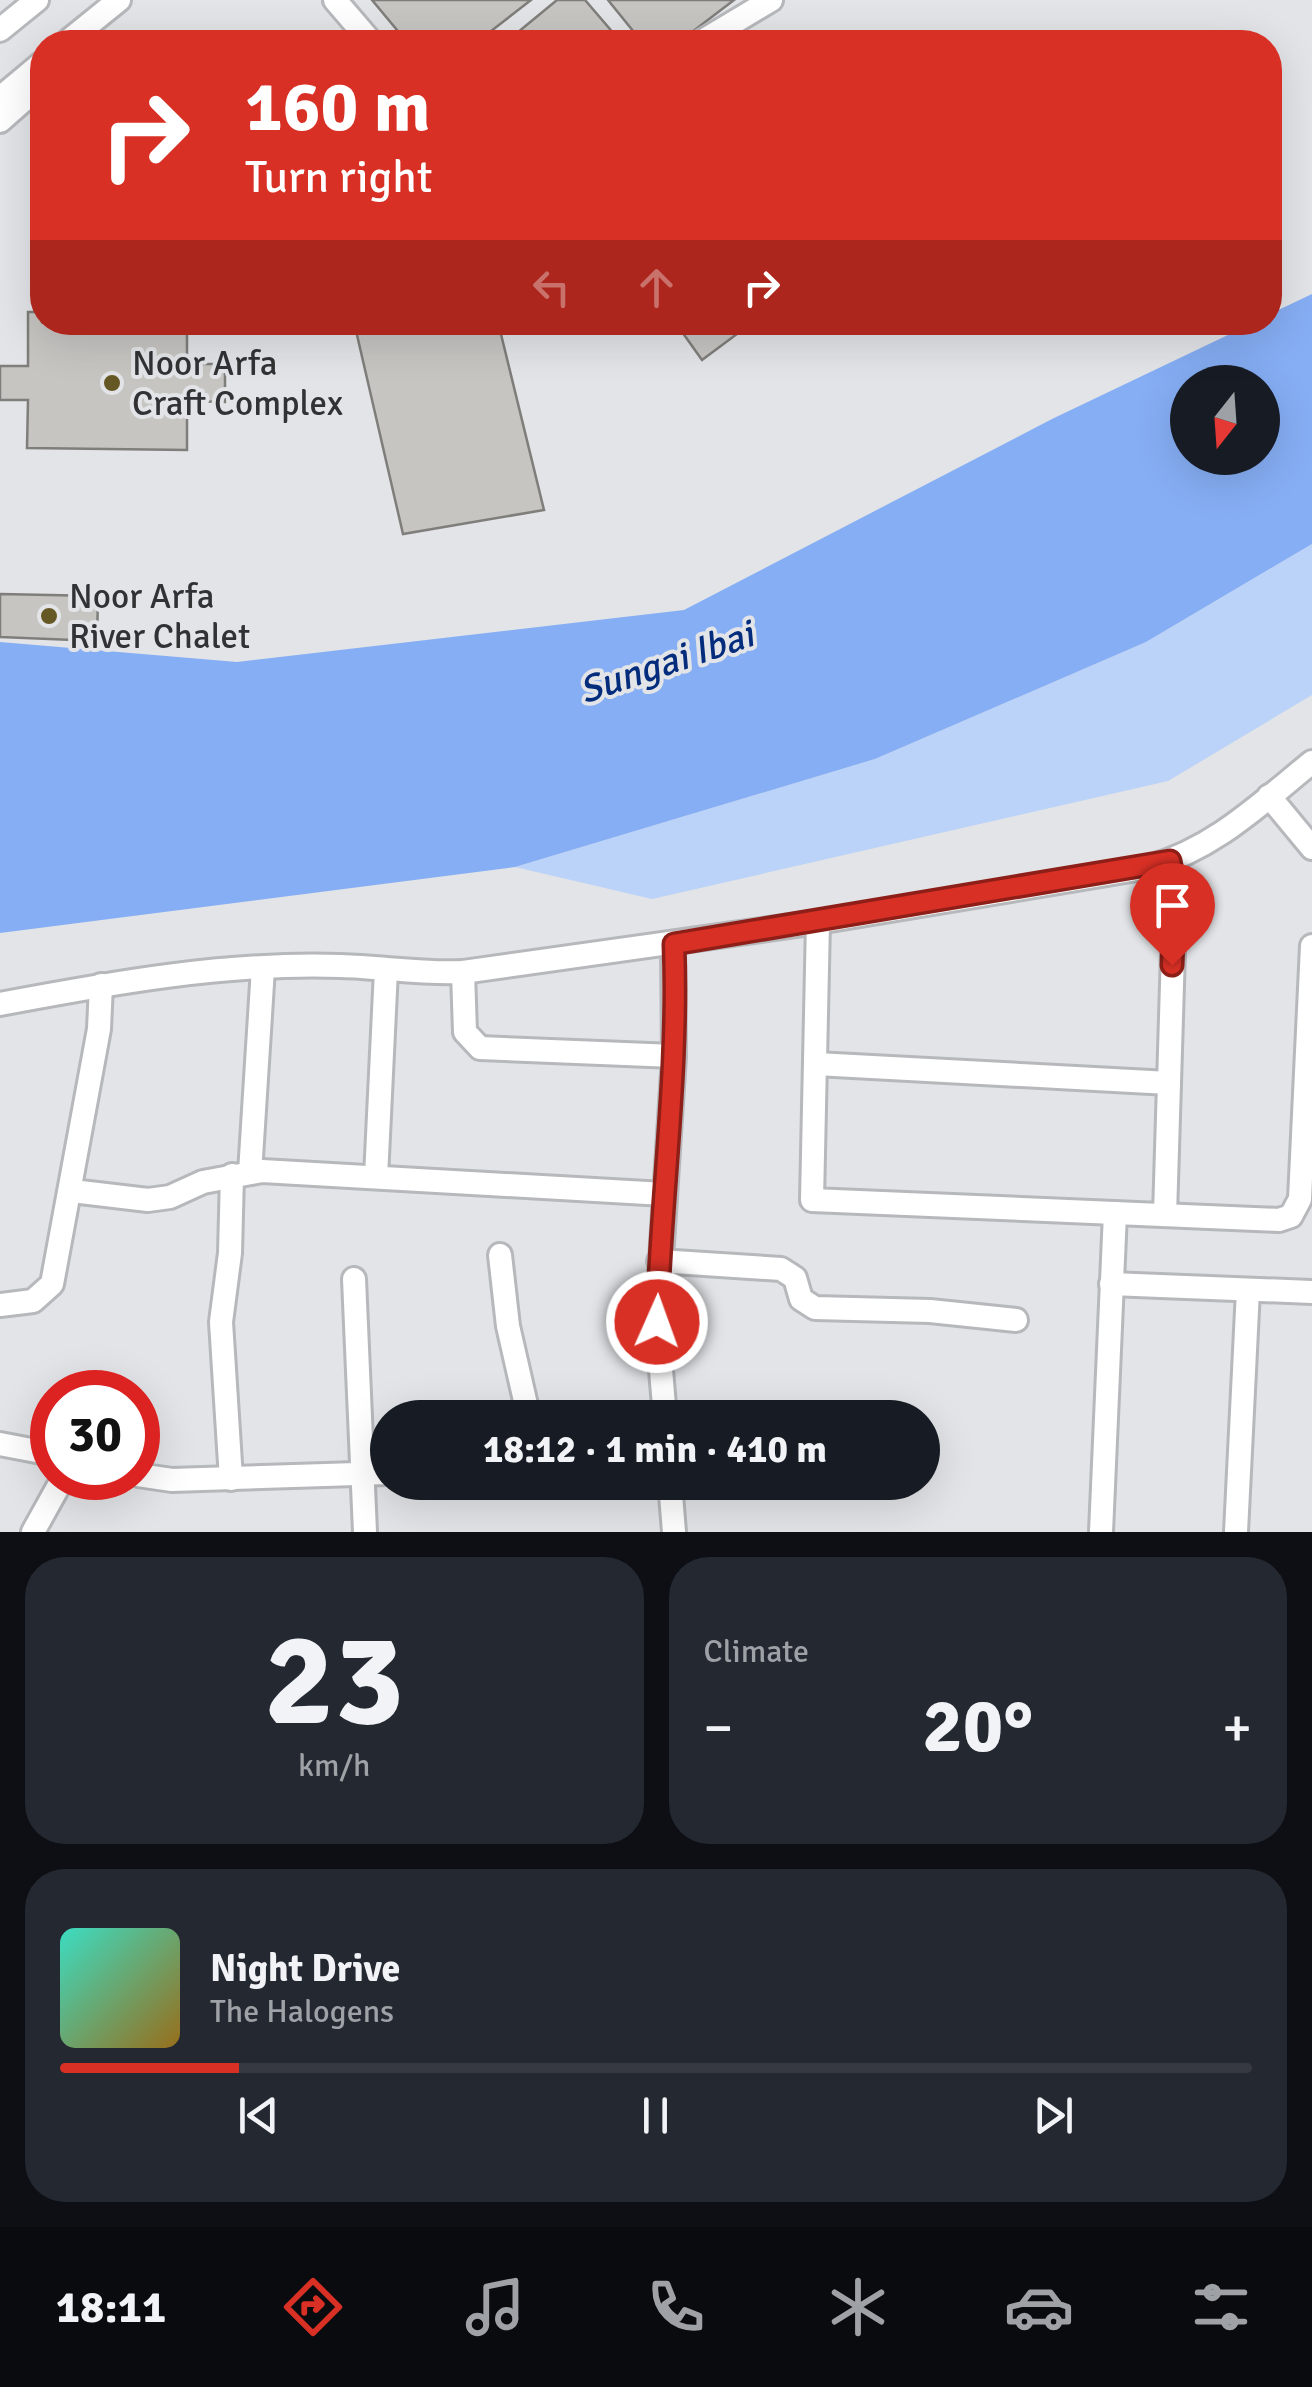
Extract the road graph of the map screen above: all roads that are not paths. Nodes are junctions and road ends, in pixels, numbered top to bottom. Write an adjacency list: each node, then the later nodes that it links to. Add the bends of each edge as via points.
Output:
1 (35, 0): 6 (street)
2 (118, 0): 7 (street)
3 (139, 0): 8 (street)
4 (335, 0): 9 (street)
5 (772, 0): 10 (street)
6 (0, 30)
7 (82, 30)
8 (104, 30)
9 (361, 30)
10 (721, 30)
11 (30, 73): 13 (street)
12 (30, 94): 14 (street)
13 (0, 98)
14 (0, 120)
15 (1312, 762): 16 (street)
16 (1269, 796): 17 (street); 18 (street, via 1221,836)
17 (1312, 848)
18 (1170, 861): 19 (street); 29 (street, via 1175,886)
19 (818, 922): 20 (street); 28 (street)
20 (674, 944): 23 (street); 27 (street)
21 (1312, 946): 34 (street, via 1300,1200 1291,1216 1279,1220)
22 (263, 968): 24 (street); 25 (street); 30 (street)
23 (462, 972): 24 (street); 27 (street, via 465,1032 480,1048)
24 (405, 973): 31 (street)
25 (101, 985): 26 (street); 32 (street)
26 (0, 1004)
27 (674, 1056): 33 (street)
28 (816, 1064): 29 (street); 35 (street, via 812,1200)
29 (1169, 1083): 34 (street)
30 (241, 1174): 31 (street); 32 (street, via 170,1198); 51 (street, via 221,1322)
31 (392, 1179): 33 (street)
32 (72, 1191): 42 (street, via 52,1284 34,1301)
33 (662, 1204): 36 (street)
34 (1165, 1215): 35 (street)
35 (1115, 1222): 39 (street)
36 (659, 1254): 43 (street, via 781,1269 796,1278 801,1300 814,1308); 45 (street)
37 (500, 1255): 44 (street)
38 (354, 1279): 48 (street)
39 (1111, 1284): 40 (street); 57 (street)
40 (1248, 1290): 41 (street); 58 (street)
41 (1312, 1292)
42 (0, 1305)
43 (1016, 1320)
44 (525, 1400)
45 (664, 1400)
46 (0, 1444): 47 (street)
47 (30, 1450)
48 (360, 1474): 49 (street); 51 (street); 55 (street)
49 (370, 1474)
50 (160, 1476): 51 (street)
51 (231, 1479)
52 (51, 1500): 54 (street)
53 (671, 1500): 56 (street)
54 (33, 1532)
55 (364, 1532)
56 (674, 1532)
57 (1102, 1532)
58 (1236, 1532)

